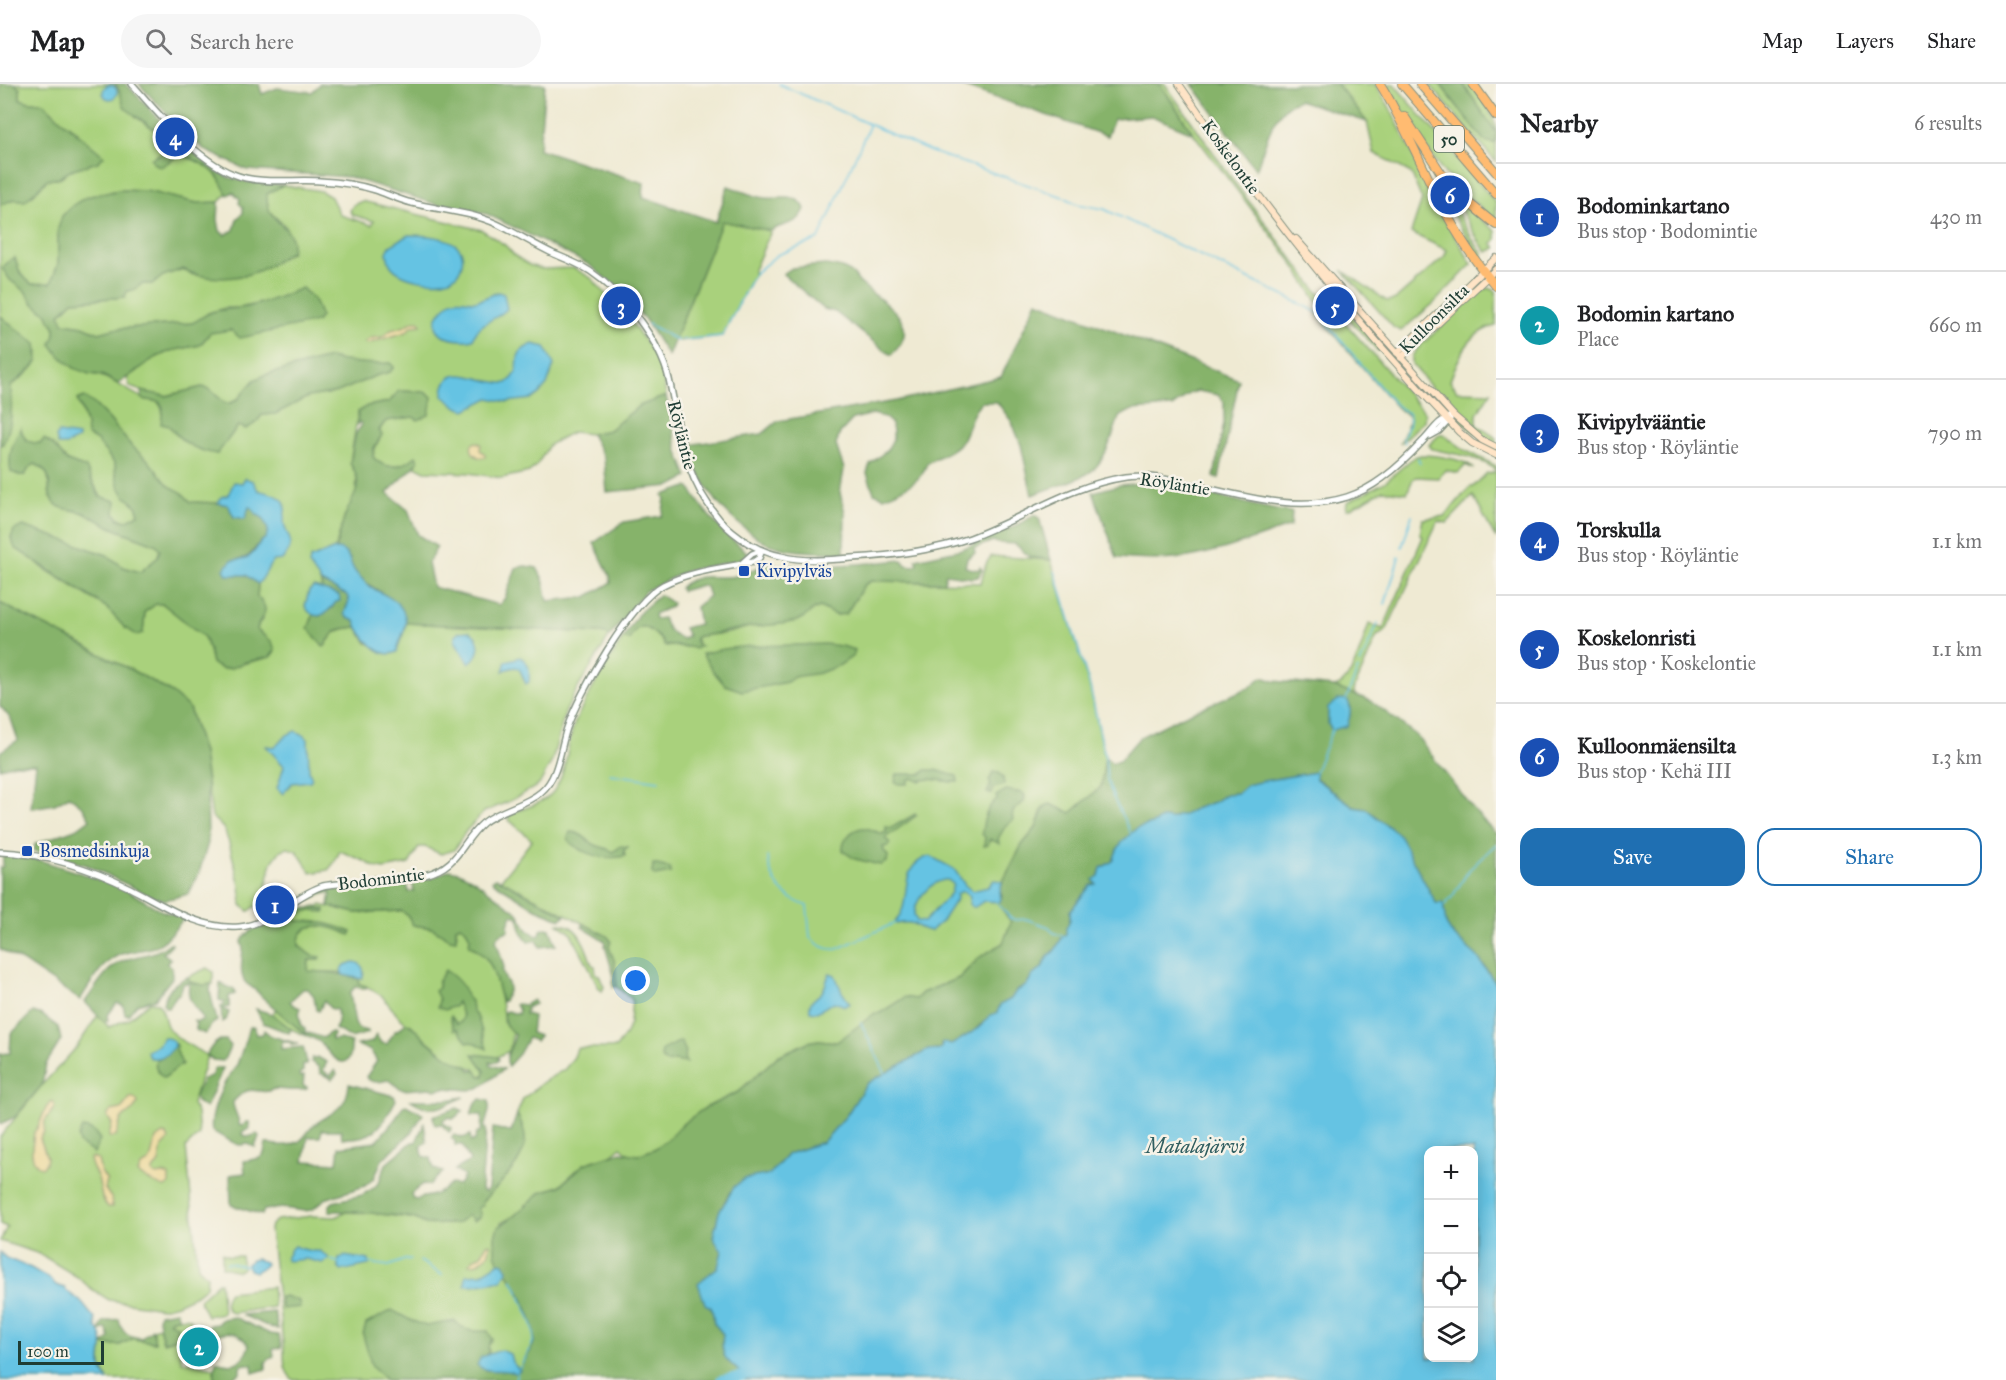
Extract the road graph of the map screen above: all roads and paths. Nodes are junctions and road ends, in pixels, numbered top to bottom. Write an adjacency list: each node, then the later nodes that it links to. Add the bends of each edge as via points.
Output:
1 (132, 84): 23 (street, Röyläntie, via 168,125 206,158 239,177 350,184 412,203 468,214 499,224 603,280 641,324 663,358 683,450 694,479 719,519)
2 (1179, 84): 12 (main road, Koskelontie)
3 (1380, 84): 7 (highway)
4 (1402, 84): 10 (highway, 50)
5 (1420, 84): 9 (highway, 50)
6 (1473, 84): 8 (highway)
7 (1388, 96): 11 (highway, via 1447,182); 15 (highway, via 1444,208)
8 (1496, 116)
9 (1496, 172)
10 (1496, 194)
11 (1496, 225)
12 (1285, 229): 17 (main road, Koskelontie); 19 (main road, Koskelontie)
13 (1496, 258): 15 (main road, Kulloonsilta)
14 (1496, 269): 15 (main road, Kulloonsilta)
15 (1485, 274): 16 (highway); 17 (main road, Kulloonsilta); 18 (main road, Kulloonsilta)
16 (1496, 286)
17 (1397, 352): 18 (main road, Koskelontie); 19 (main road, Kulloonsilta)
18 (1403, 358): 19 (main road, Kulloonsilta); 20 (main road, Koskelontie)
19 (1394, 360): 20 (main road, Koskelontie)
20 (1449, 418): 21 (main road); 22 (main road, via 1472,443); 23 (street, Röyläntie, via 1371,486 1333,501 1286,502 1173,480 1125,477 1060,497 975,536 928,550 823,560 777,556)
21 (1496, 447)
22 (1496, 455)
23 (762, 550): 24 (street, Bodomintie, via 740,565 674,580 647,596 614,640 582,694 548,784 531,798 484,822 454,860 435,872 324,886 263,920 242,927 225,927 175,912 131,888 85,870 30,854)
24 (0, 852)

